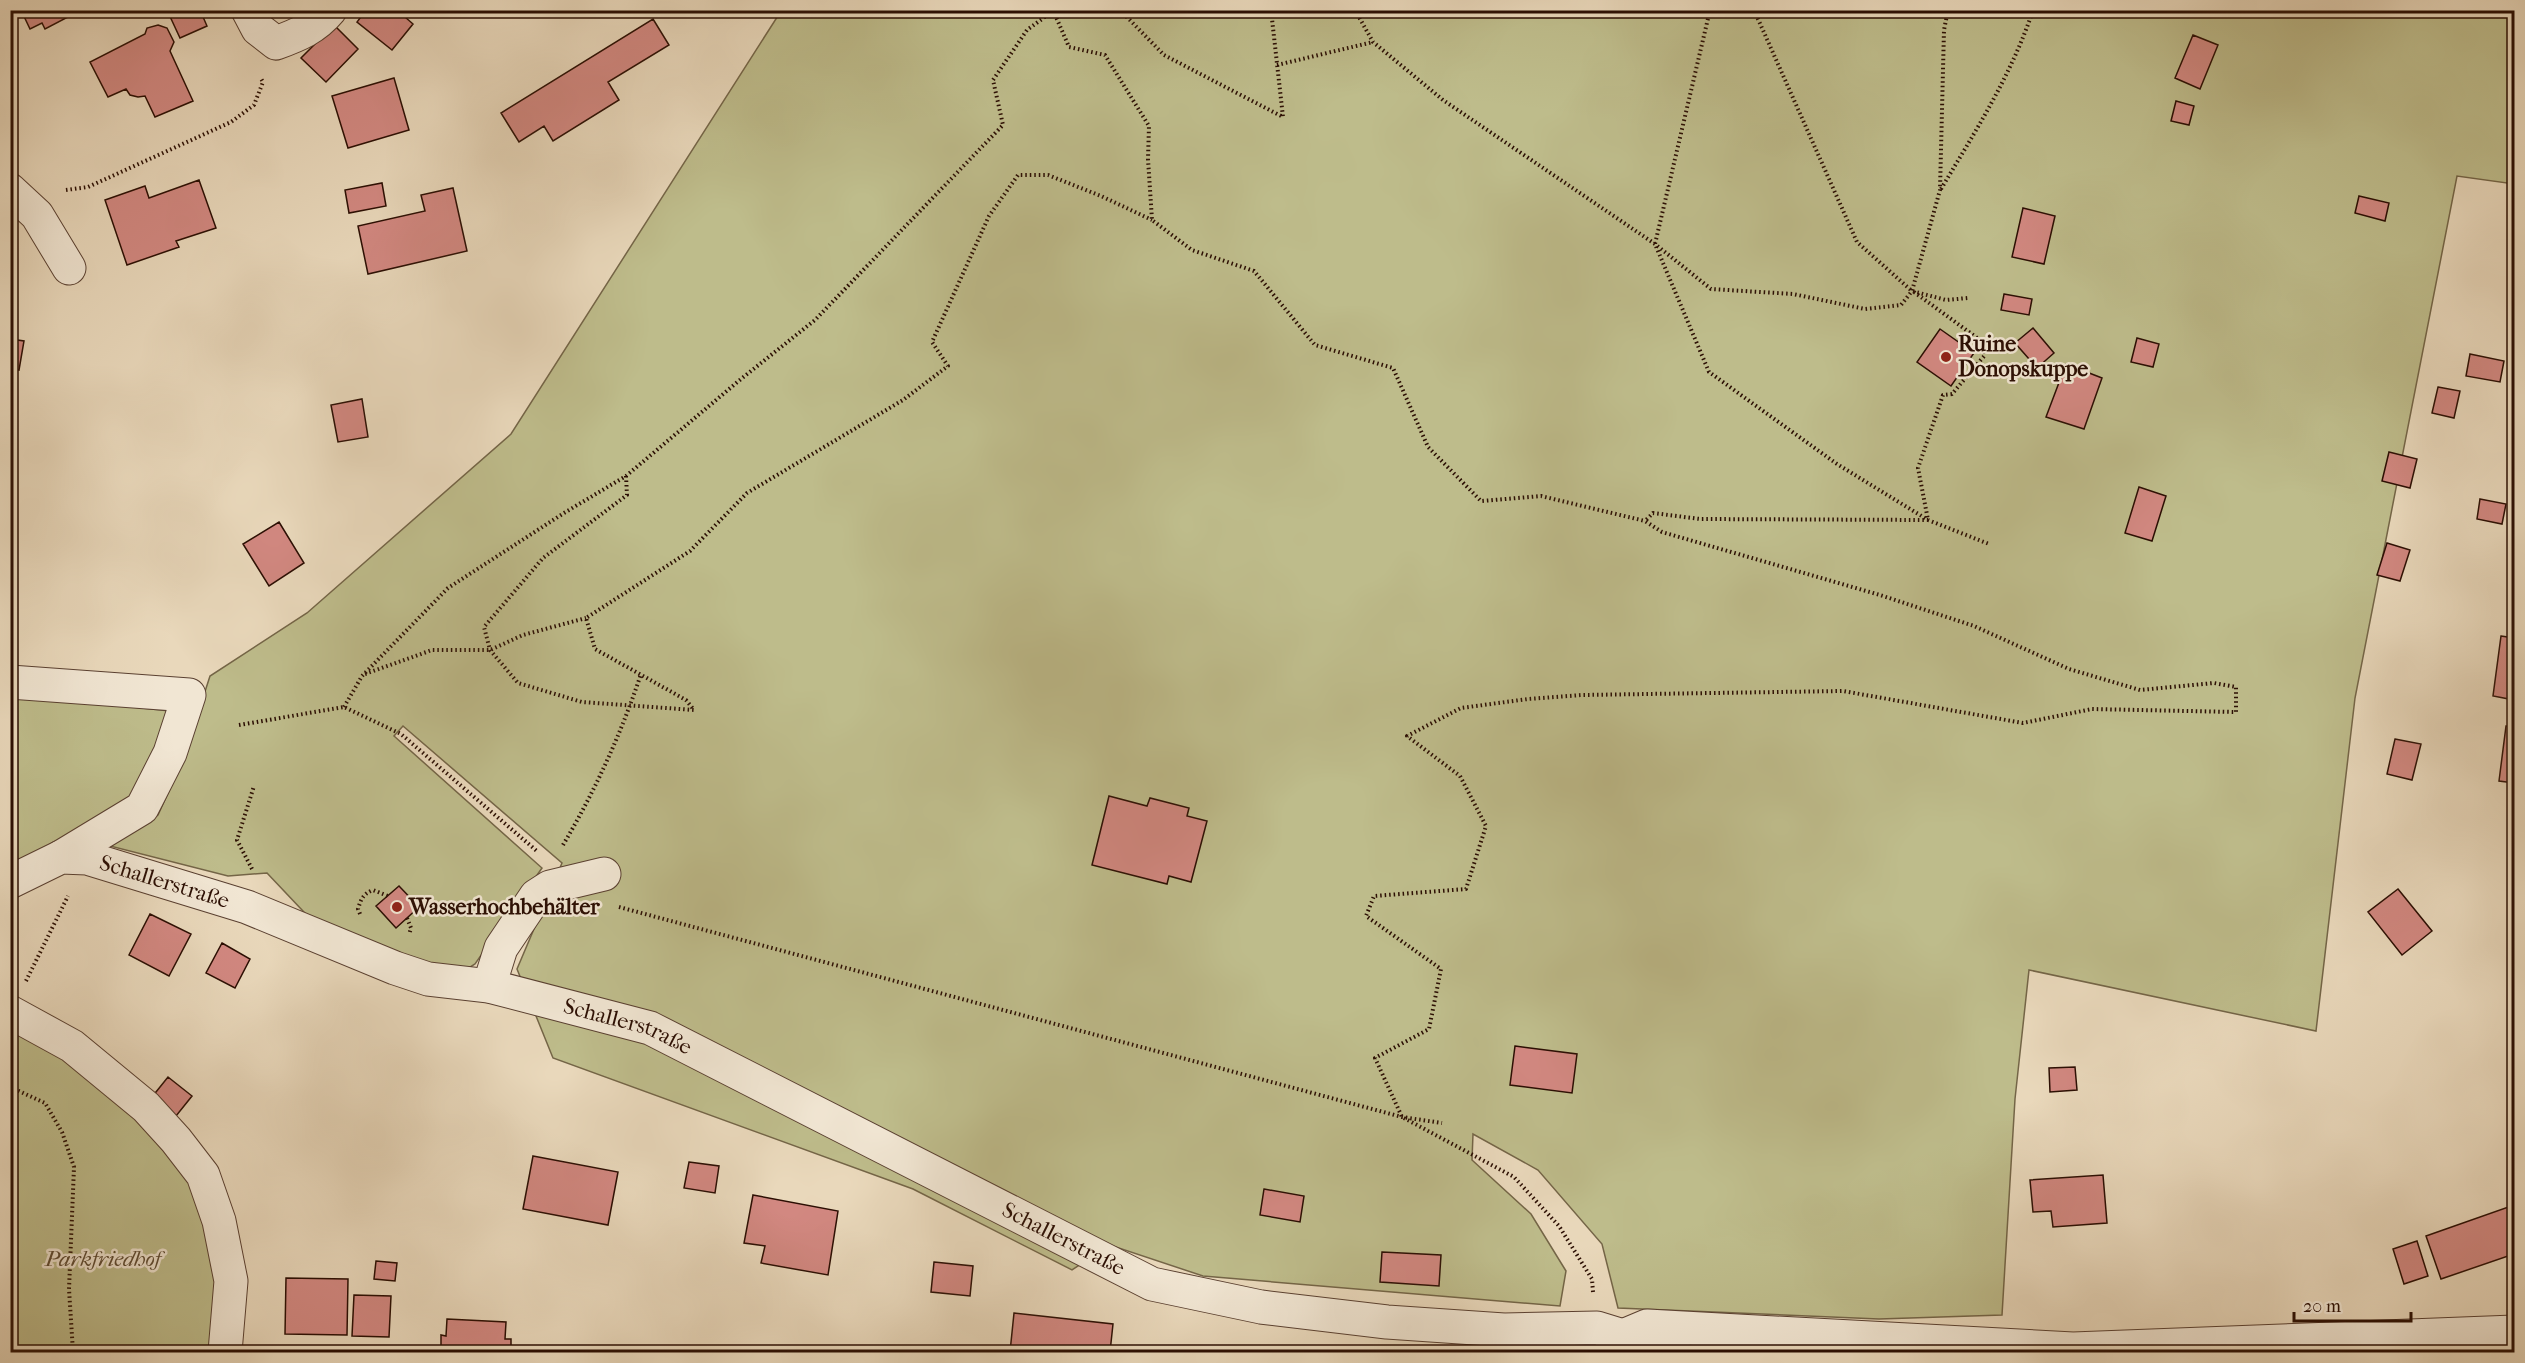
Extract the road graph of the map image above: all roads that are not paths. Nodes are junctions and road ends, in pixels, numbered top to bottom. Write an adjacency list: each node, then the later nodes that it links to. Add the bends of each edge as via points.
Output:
1 (248, 10): 2 (street, via 258,29 276,43 301,34)
2 (330, 10)
3 (12, 191): 4 (street, via 37,215)
4 (69, 268)
5 (10, 682): 6 (street, via 189,695 170,753 142,808)
6 (74, 858): 8 (street); 9 (street, Schallerstraße, via 247,907 417,975)
7 (604, 874): 9 (street, via 557,878 536,896 501,948)
8 (10, 882)
9 (489, 986): 11 (street, Schallerstraße, via 650,1028 1152,1284 1261,1307 1387,1322)
10 (10, 1012): 13 (street, via 72,1046 146,1107 203,1175 219,1221 231,1281)
11 (1610, 1332): 12 (street, via 1647,1326 2073,1349); 14 (street, Schallerstraße)
12 (2514, 1332)
13 (225, 1353)
14 (1675, 1353)

